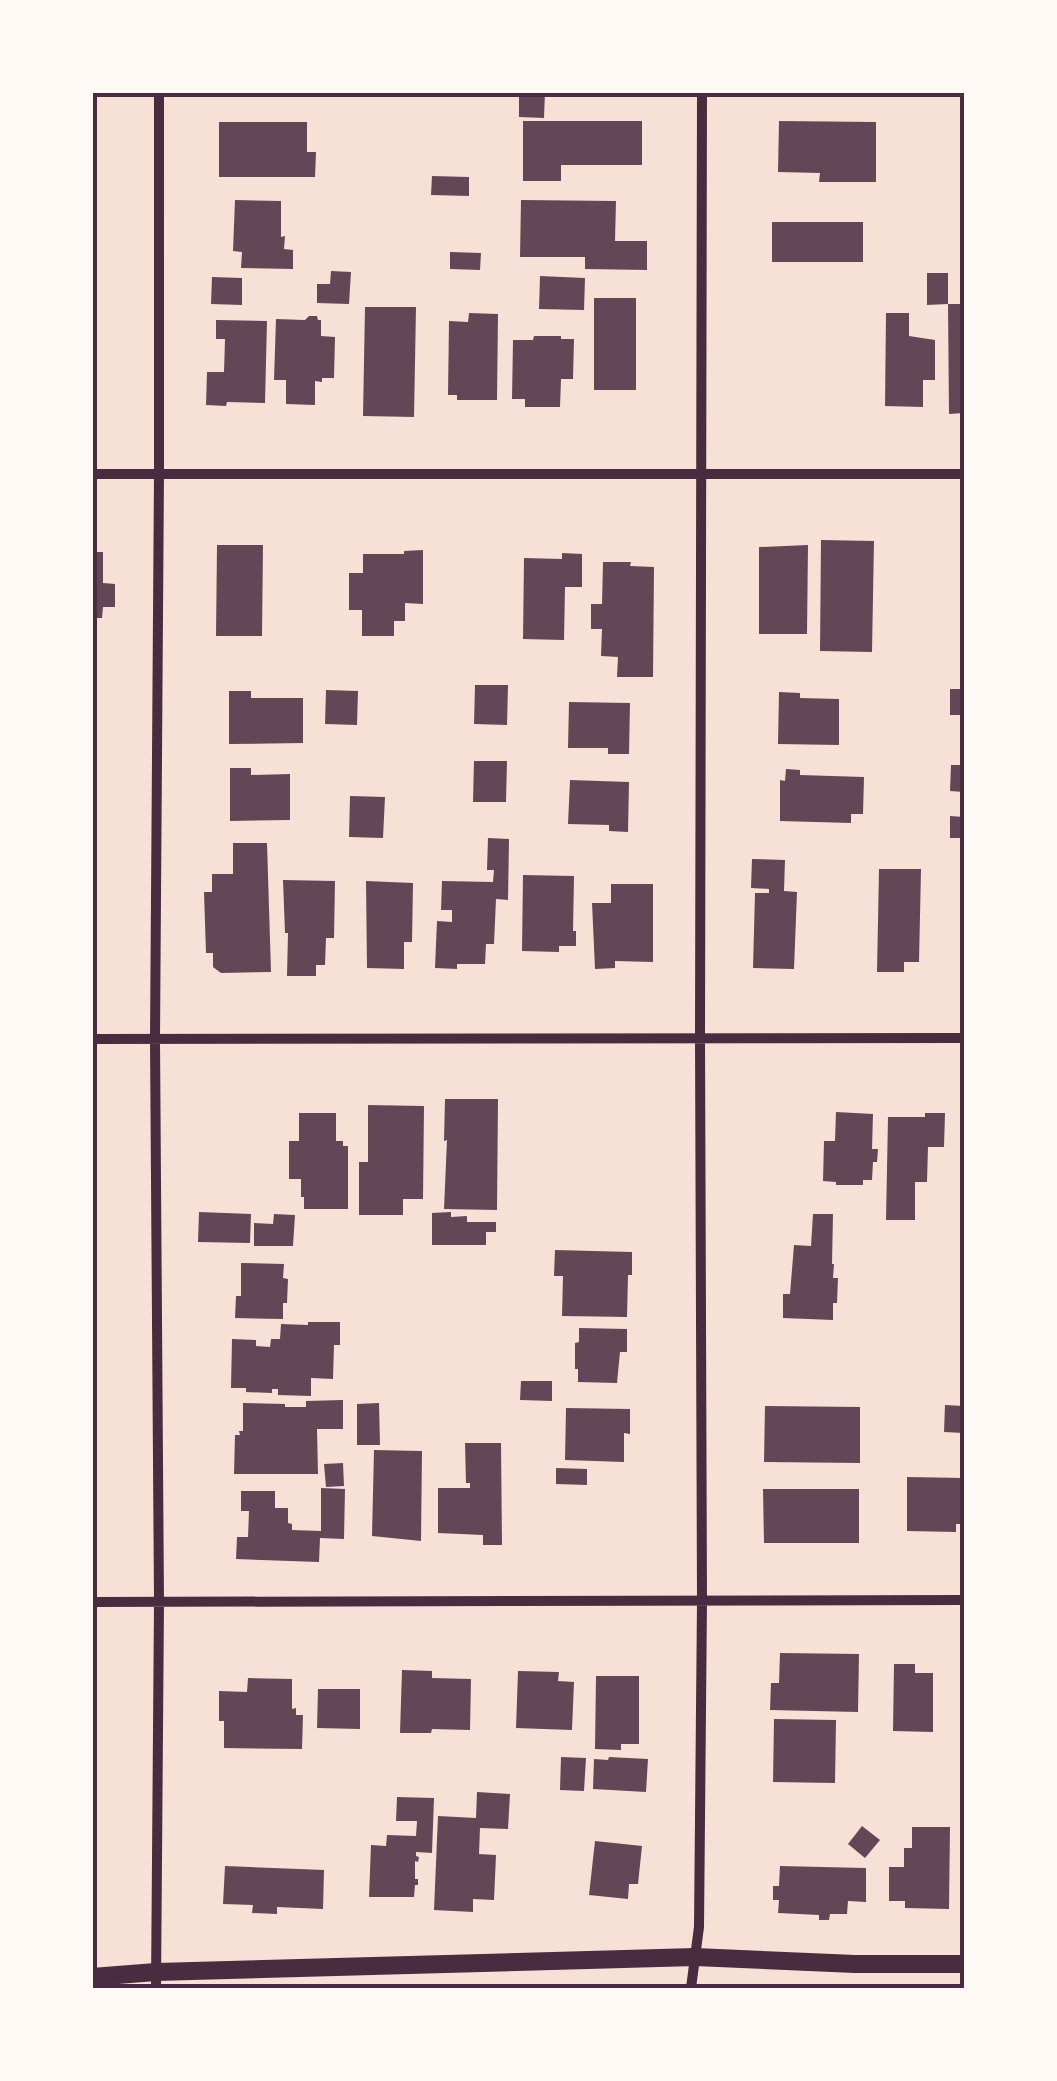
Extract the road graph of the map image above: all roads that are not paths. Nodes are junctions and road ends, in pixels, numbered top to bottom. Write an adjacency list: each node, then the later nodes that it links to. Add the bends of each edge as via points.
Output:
1 (160, 92): 4 (street)
2 (702, 92): 5 (street)
3 (92, 474): 4 (street)
4 (159, 474): 5 (street); 8 (street)
5 (701, 474): 6 (street); 9 (street)
6 (964, 474)
7 (92, 1038): 8 (street)
8 (154, 1038): 9 (street); 14 (street)
9 (700, 1038): 10 (street); 11 (street)
10 (964, 1038)
11 (702, 1600): 12 (street); 14 (street); 15 (street)
12 (964, 1600)
13 (92, 1602): 14 (street)
14 (159, 1602): 19 (street)
15 (695, 1957): 16 (street); 18 (street); 20 (street)
16 (964, 1964)
17 (92, 1978): 19 (street)
18 (235, 1979): 19 (street)
19 (156, 1980)
20 (691, 1988)

